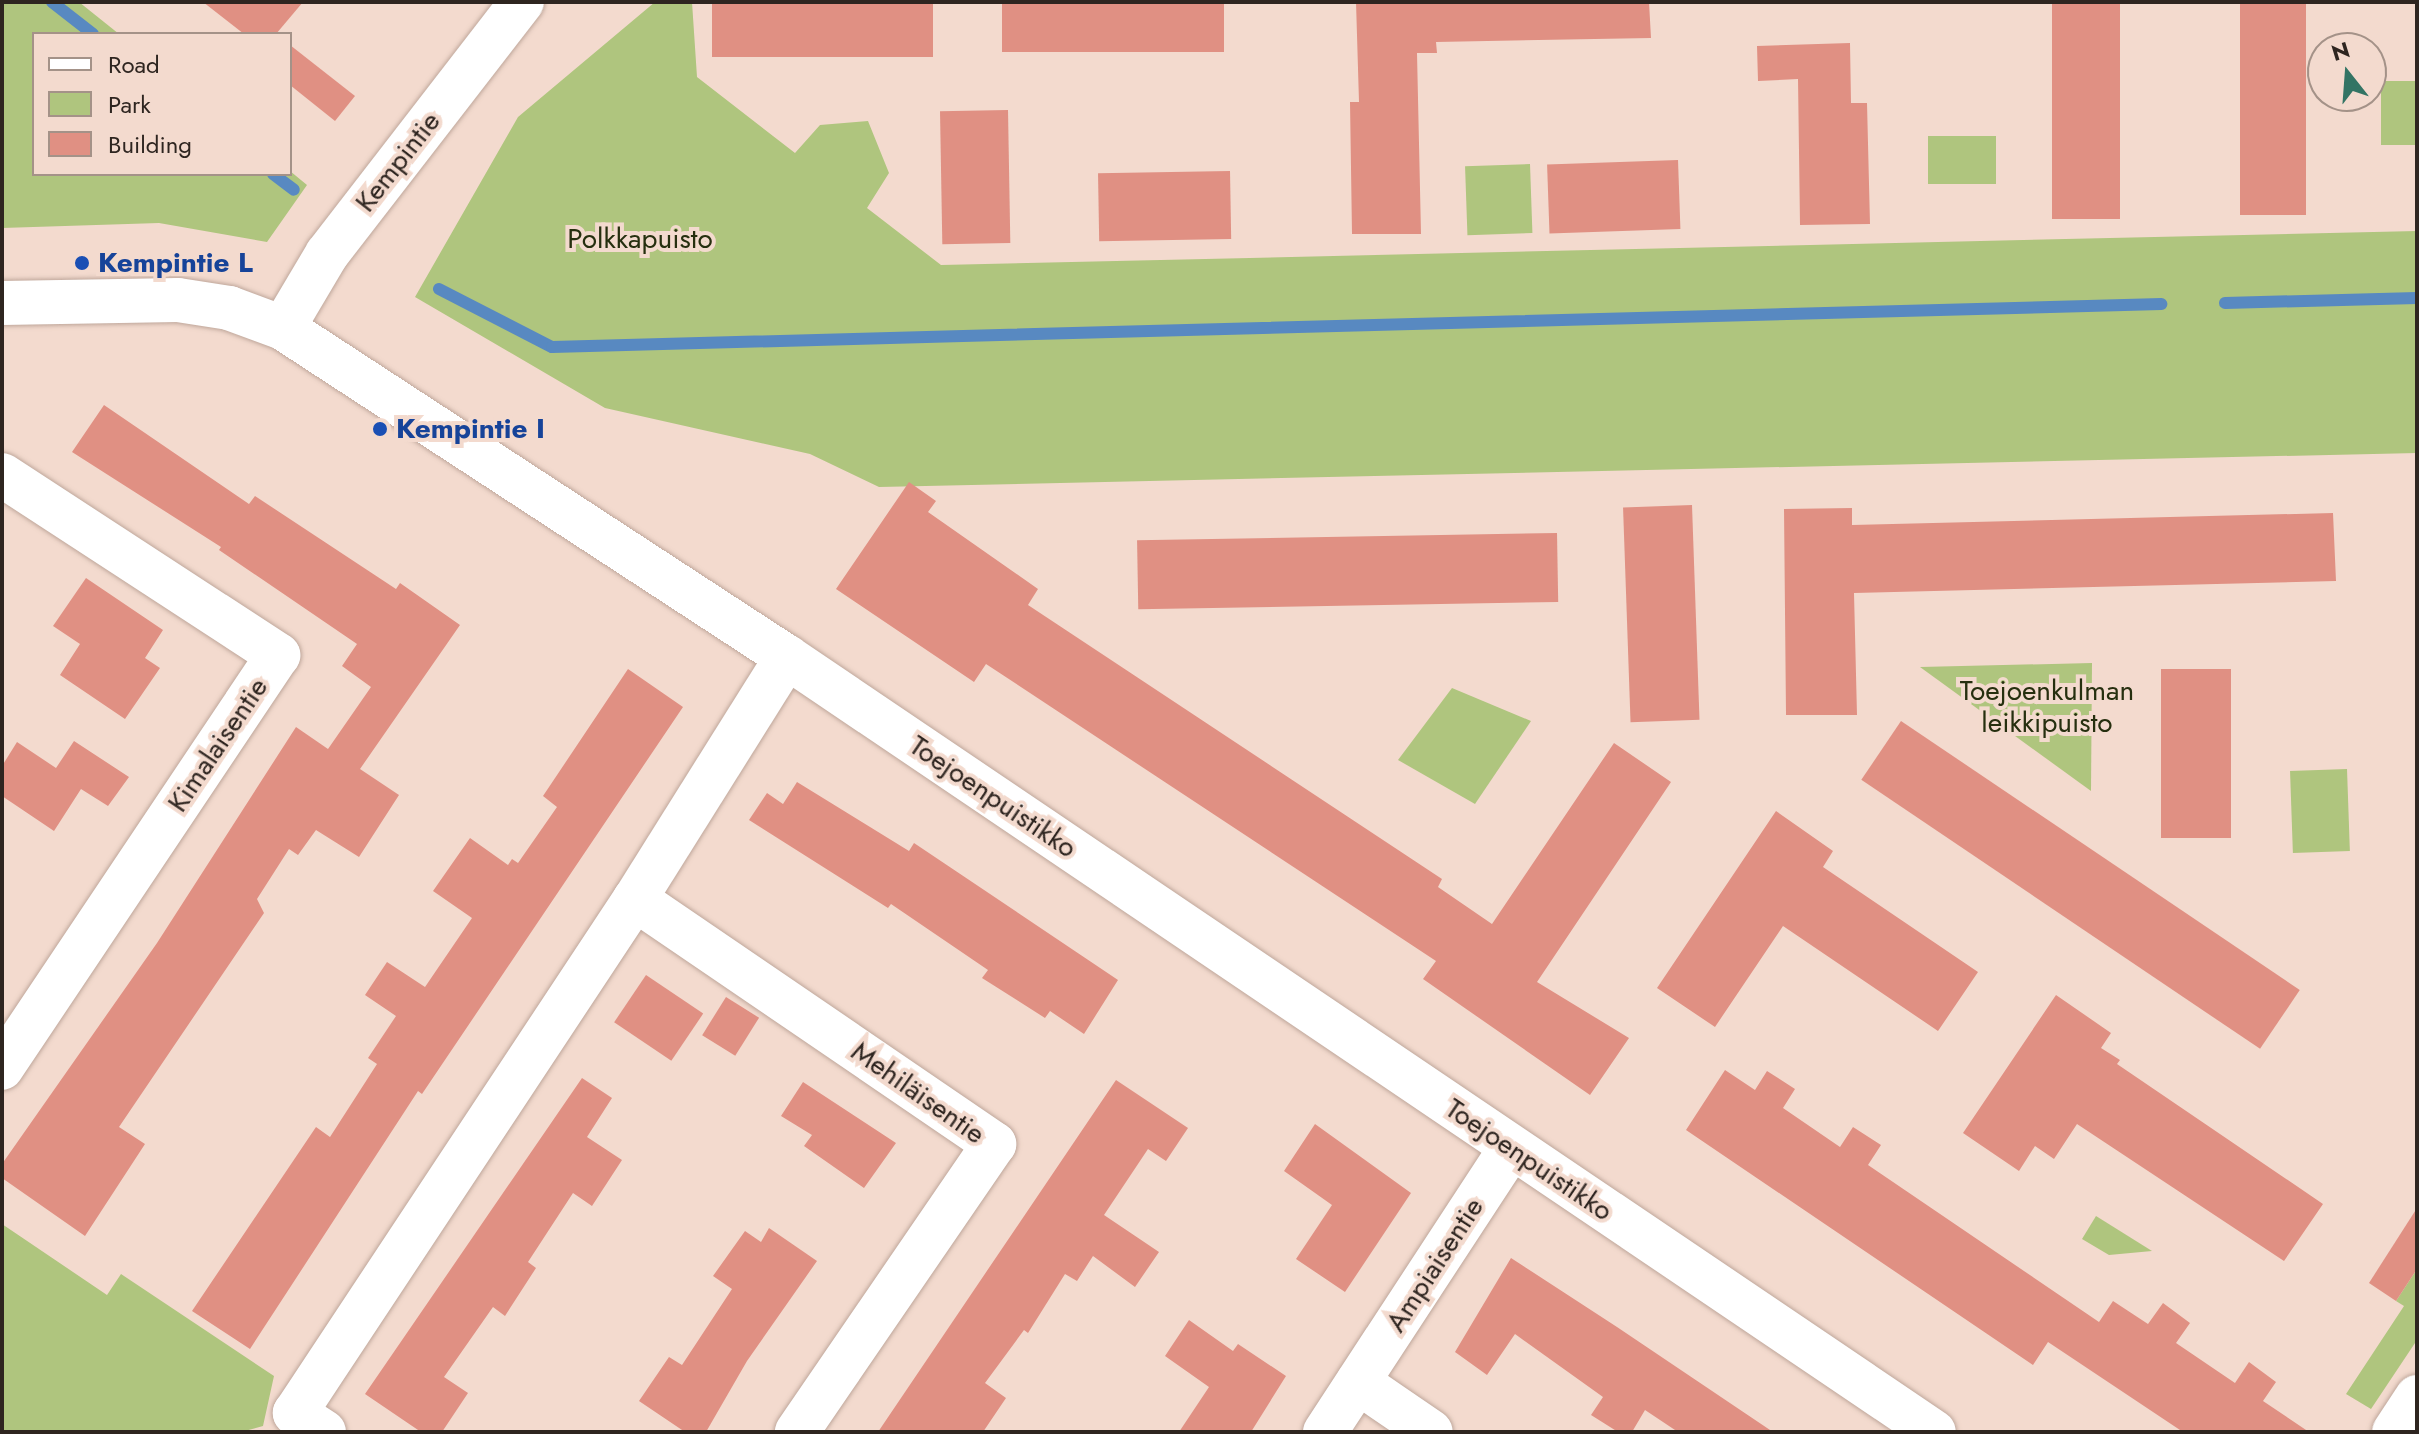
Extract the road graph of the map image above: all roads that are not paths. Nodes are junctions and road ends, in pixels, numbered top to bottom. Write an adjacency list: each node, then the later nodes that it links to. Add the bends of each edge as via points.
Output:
1 (522, 2): 3 (street, Kempintie, via 327,254)
2 (2, 303): 3 (street, Toejoenpuistikko, via 178,300 229,308)
3 (283, 328): 5 (street, Toejoenpuistikko)
4 (2, 475): 7 (street, Kimalaisentie, via 278,655)
5 (787, 657): 6 (street); 8 (street, Toejoenpuistikko)
6 (635, 899): 11 (street, via 295,1413); 12 (street, Mehiläisentie, via 994,1144)
7 (2, 1068)
8 (1511, 1148): 9 (street, Ampiaisentie); 15 (street, Toejoenpuistikko)
9 (1358, 1382): 13 (street, Ampiaisentie); 14 (street)
10 (2417, 1397): 16 (street)
11 (324, 1432)
12 (797, 1432)
13 (1325, 1432)
14 (1431, 1432)
15 (1934, 1432)
16 (2394, 1432)

